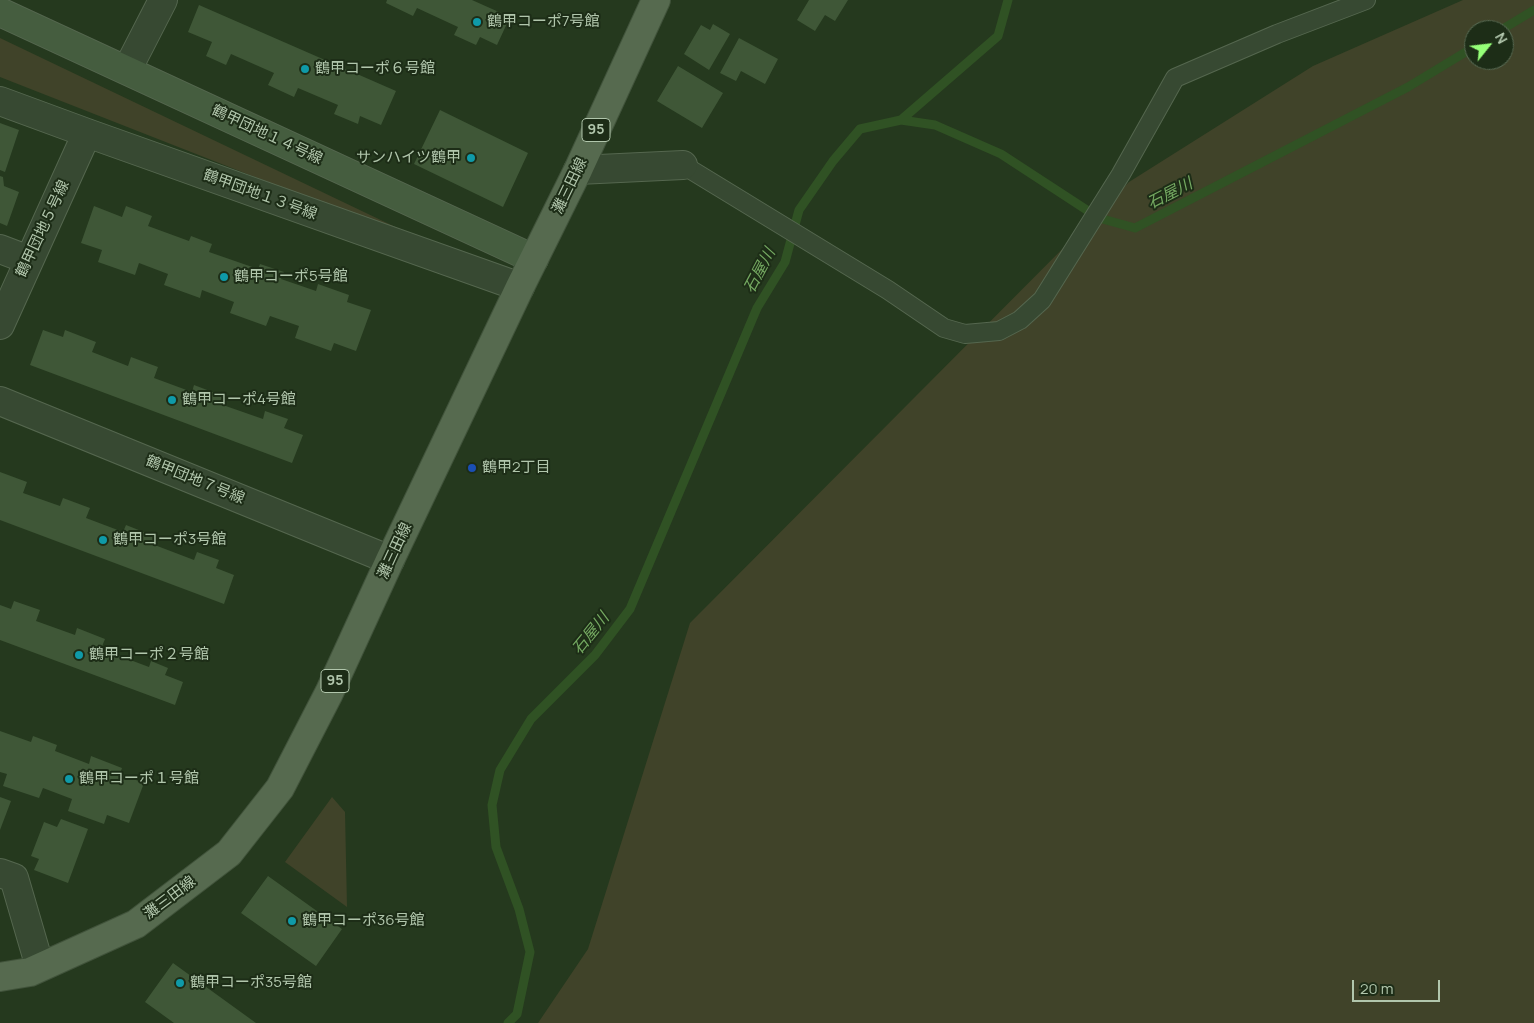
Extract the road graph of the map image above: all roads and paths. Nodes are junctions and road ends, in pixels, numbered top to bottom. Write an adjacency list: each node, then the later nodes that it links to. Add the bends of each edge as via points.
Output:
1 (163, 0): 5 (street)
2 (656, 0): 9 (main road, 灘三田線 / 95)
3 (1366, 0): 8 (lane, via 1276,34 1175,78 1121,174 1042,300 1020,320 999,331 965,334 944,328 888,290)
4 (0, 12): 5 (street, 鶴甲団地１４号線)
5 (127, 70): 11 (street, 鶴甲団地１４号線)
6 (0, 101): 7 (street, 鶴甲団地１３号線)
7 (87, 133): 12 (street, 鶴甲団地５号線); 13 (street, 鶴甲団地１３号線)
8 (683, 166): 9 (street)
9 (578, 170): 11 (main road, 灘三田線 / 95)
10 (0, 248): 12 (street)
11 (534, 259): 13 (main road, 灘三田線 / 95)
12 (29, 260): 14 (street, 鶴甲団地５号線)
13 (520, 287): 16 (main road, 灘三田線 / 95)
14 (0, 325)
15 (0, 401): 16 (street, 鶴甲団地７号線)
16 (390, 560): 18 (main road, 灘三田線 / 95, via 329,693 280,788 229,853 136,924)
17 (0, 872): 18 (street, via 14,878)
18 (40, 967): 19 (main road, 灘三田線 / 95)
19 (0, 977)

